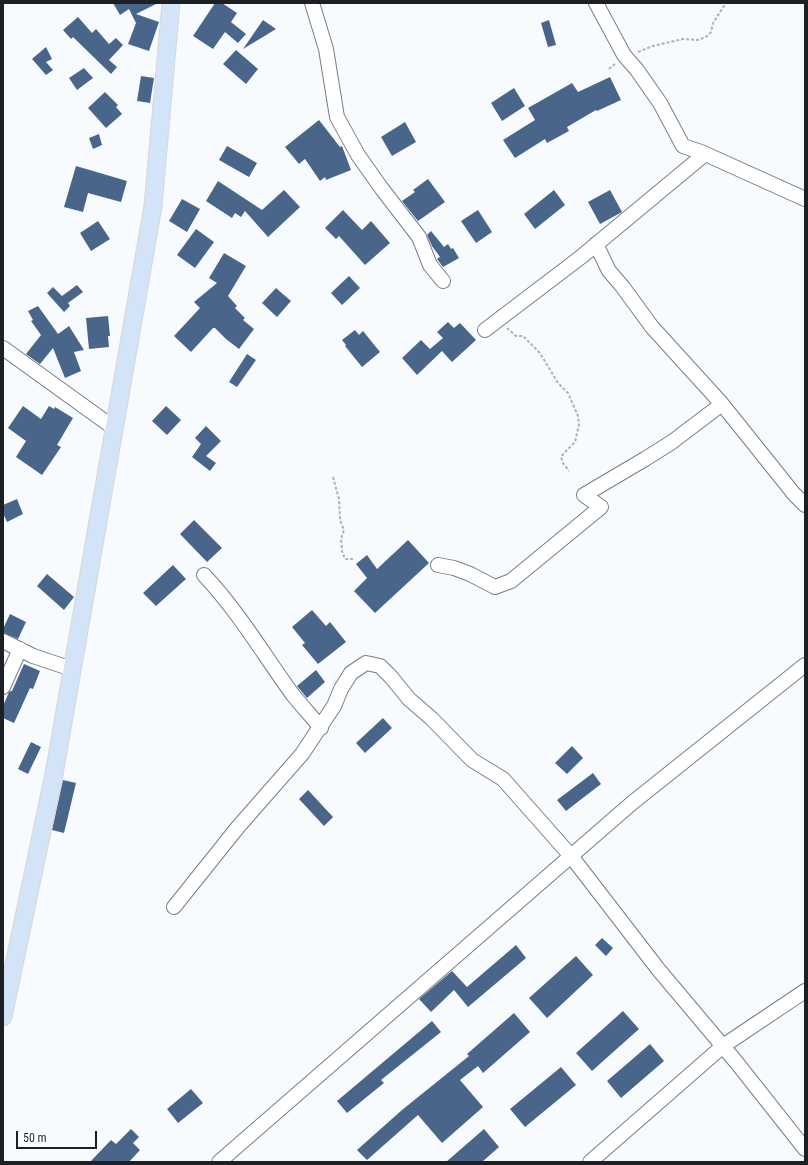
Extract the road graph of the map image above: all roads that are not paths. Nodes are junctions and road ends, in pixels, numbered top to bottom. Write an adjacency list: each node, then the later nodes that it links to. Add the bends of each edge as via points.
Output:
1 (171, 3): 11 (main road, via 153,206)
2 (312, 3): 7 (street, via 326,49 337,117 358,155 419,236 430,265)
3 (596, 3): 4 (street, via 624,55 660,103 683,146)
4 (705, 154): 5 (street); 6 (street)
5 (805, 199)
6 (596, 244): 8 (street); 10 (street, via 609,271 652,327)
7 (444, 281)
8 (485, 330)
9 (3, 348): 11 (street)
10 (722, 404): 12 (street); 13 (street, via 672,442 584,495 600,507 511,581 495,587 470,574)
11 (114, 428): 18 (main road)
12 (805, 505)
13 (438, 565)
14 (204, 575): 20 (street)
15 (3, 641): 16 (street)
16 (20, 649): 18 (street); 19 (street)
17 (805, 665): 21 (street, via 632,803)
18 (72, 669): 24 (main road, via 54,774)
19 (3, 687)
20 (321, 728): 21 (street, via 351,674 366,663 380,666 409,699 432,718 472,760 503,779); 22 (street)
21 (571, 856): 25 (street, via 658,969); 27 (street)
22 (174, 908)
23 (805, 991): 25 (street)
24 (3, 1018)
25 (723, 1046): 26 (street); 28 (street)
26 (805, 1149)
27 (219, 1162)
28 (590, 1162)

